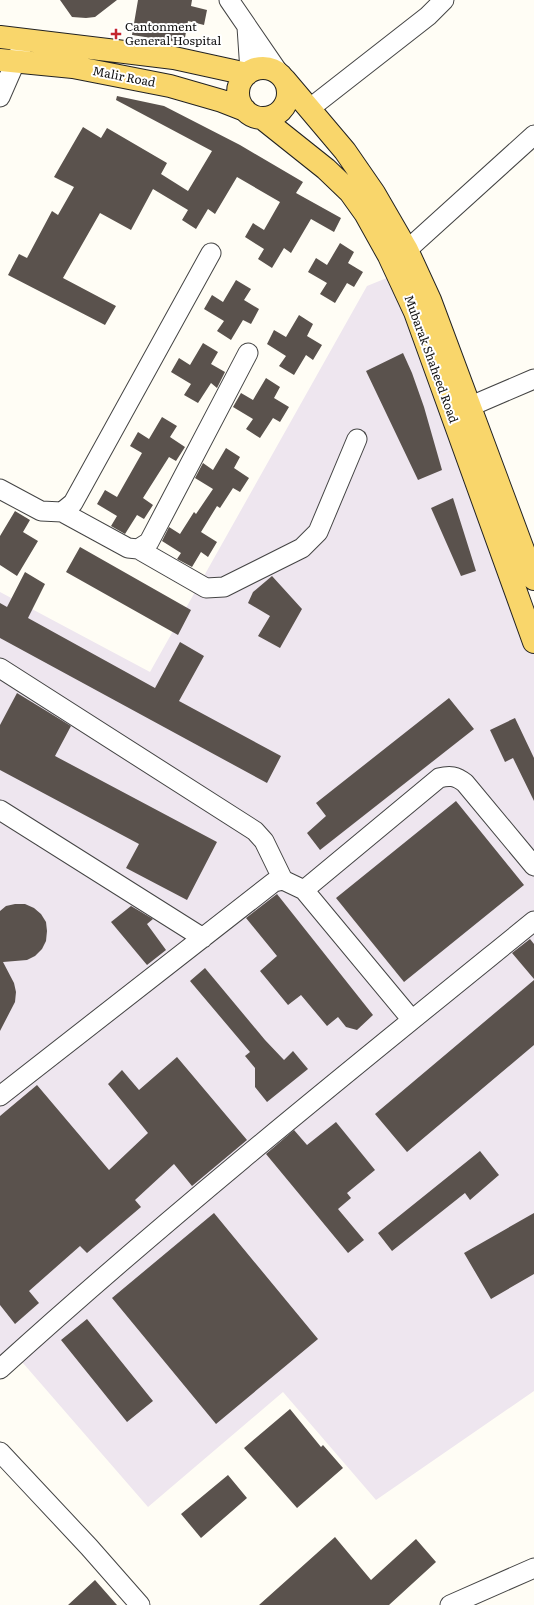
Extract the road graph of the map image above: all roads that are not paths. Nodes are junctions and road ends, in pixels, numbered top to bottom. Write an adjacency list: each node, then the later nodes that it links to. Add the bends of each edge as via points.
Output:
1 (229, 0): 3 (street, Mubarak Shaheed Road)
2 (444, 0): 10 (street, via 428,16)
3 (247, 24): 7 (street); 8 (street, Mubarak Shaheed Road)
4 (0, 37): 5 (main road, Malir Road)
5 (24, 41): 6 (street); 7 (main road, Malir Road, via 174,58)
6 (8, 61): 9 (street); 11 (main road, Malir Road, via 73,67 163,85 222,101)
7 (249, 72): 8 (main road, via 265,68); 11 (main road, via 242,80 238,91 240,103)
8 (282, 77): 10 (main road, Mubarak Shaheed Road); 11 (main road, via 288,95 282,109 270,117)
9 (0, 97)
10 (309, 109): 13 (main road, Mubarak Shaheed Road, via 345,151 374,193)
11 (253, 114): 23 (main road, Mubarak Shaheed Road, via 301,148 350,192 389,256 415,312)
12 (534, 135): 13 (street)
13 (407, 250): 17 (main road, Mubarak Shaheed Road, via 430,300)
14 (211, 253): 20 (street, via 73,503)
15 (248, 353): 21 (street, via 149,542)
16 (534, 379): 17 (street)
17 (470, 406): 22 (main road, Mubarak Shaheed Road)
18 (357, 439): 21 (street, via 318,532 302,548 224,587 206,588)
19 (0, 489): 20 (street, via 41,511)
20 (62, 512): 21 (street, via 128,548)
21 (138, 549)
22 (534, 579)
23 (534, 642)
24 (0, 668): 27 (street, via 255,831 264,841)
25 (0, 810): 30 (street)
26 (534, 866): 28 (street, via 465,783 458,777 448,776 439,778)
27 (283, 880): 28 (street); 30 (street, via 274,882)
28 (304, 890): 31 (street)
29 (534, 921): 31 (street)
30 (203, 938): 32 (street)
31 (412, 1020): 33 (street, via 111,1269)
32 (0, 1096)
33 (0, 1369)
34 (0, 1452): 36 (street)
35 (534, 1568): 37 (street)
36 (140, 1605)
37 (450, 1605)

